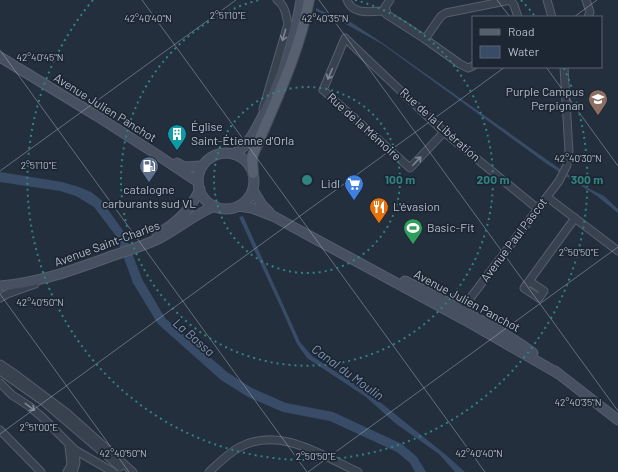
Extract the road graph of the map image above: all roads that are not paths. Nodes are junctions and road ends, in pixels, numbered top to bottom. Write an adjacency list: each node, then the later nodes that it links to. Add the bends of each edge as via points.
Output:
1 (277, 0): 18 (street, one-way to 18, via 286,13 288,24)
2 (300, 0): 18 (main road, via 293,37)
3 (309, 0): 23 (main road, via 291,64 252,157)
4 (347, 0): 9 (street, via 359,12)
5 (390, 0): 9 (street, via 385,7)
6 (511, 0): 10 (street); 14 (street, via 446,13 441,16)
7 (547, 0): 11 (street)
8 (586, 0): 12 (street, via 590,12)
9 (386, 11): 14 (street, via 386,14)
10 (518, 16)
11 (552, 16)
12 (588, 16)
13 (345, 38): 19 (street, Rue de la Libération); 19 (street, Rue de la Mémoire, one-way to 19, via 323,90 410,168)
14 (425, 39): 16 (street, via 460,64 468,68)
15 (1, 57): 20 (main road, Avenue Julien Panchot)
16 (472, 66)
17 (564, 68): 26 (street, Avenue Paul Pascot, via 569,152 567,165)
18 (260, 122): 21 (main road, via 242,149)
19 (444, 132): 29 (street, Rue de la Libération)
20 (156, 154): 22 (main road, Avenue Julien Panchot, via 184,167); 24 (main road, Avenue Julien Panchot)
21 (233, 154): 22 (main road, via 216,155); 23 (main road, via 249,164)
22 (202, 166): 24 (main road)
23 (253, 173): 25 (main road)
24 (199, 186): 27 (main road, via 206,200); 32 (main road, Avenue Saint-Charles, via 195,200 186,213 161,232)
25 (253, 190): 28 (main road); 30 (main road, Avenue Julien Panchot, via 262,205)
26 (547, 197): 29 (street, Avenue Paul Pascot); 31 (street)
27 (215, 206): 28 (main road, via 227,209); 32 (main road, Avenue Saint-Charles, via 202,211 170,233)
28 (239, 206): 30 (main road, Avenue Julien Panchot)
29 (538, 209): 40 (street, Avenue Paul Pascot)
30 (274, 216): 40 (main road, Avenue Julien Panchot)
31 (575, 218): 33 (street); 37 (street)
32 (136, 245): 34 (main road, Avenue Saint-Charles)
33 (618, 251)
34 (116, 252): 35 (main road, Avenue Saint-Charles); 36 (main road, Avenue Saint-Charles, via 43,274)
35 (55, 276): 38 (main road, Avenue Saint-Charles); 39 (street)
36 (0, 280)
37 (529, 281)
38 (0, 286)
39 (0, 298)
40 (460, 313): 46 (main road, Avenue Julien Panchot, via 559,374)
41 (0, 360): 45 (street)
42 (0, 364): 45 (street)
43 (0, 371): 54 (street, via 44,402)
44 (0, 383): 48 (street, one-way to 48, via 43,418)
45 (54, 403): 55 (street)
46 (618, 420)
47 (0, 430): 50 (street)
48 (69, 445): 49 (street); 51 (street, via 71,465)
49 (75, 450): 52 (street, via 76,463); 53 (street)
50 (41, 472)
51 (67, 472)
52 (73, 472)
53 (113, 472)
54 (125, 472)
55 (133, 472)
56 (209, 472): 57 (street, via 238,448 249,443 279,439 305,447)
57 (358, 472)

